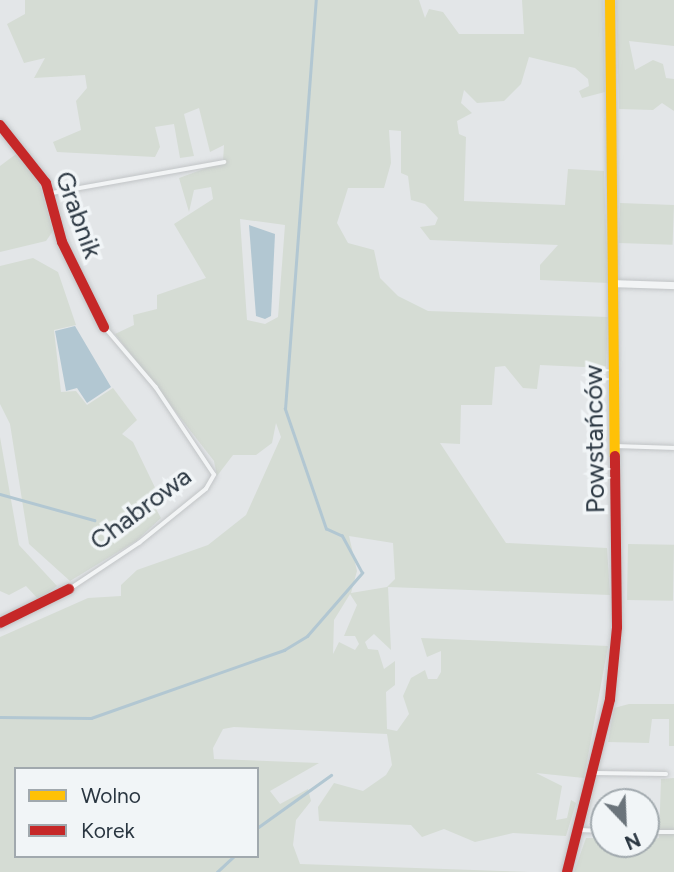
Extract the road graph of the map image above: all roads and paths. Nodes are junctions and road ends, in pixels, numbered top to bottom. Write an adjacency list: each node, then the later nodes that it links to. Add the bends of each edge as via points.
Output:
1 (610, 0): 5 (street, Powstańców)
2 (0, 125): 4 (street, Grabnik, via 31,156)
3 (224, 162): 4 (lane)
4 (50, 193): 7 (street, Grabnik, via 62,242)
5 (613, 283): 6 (street); 8 (street, Powstańców)
6 (674, 285)
7 (104, 327): 10 (lane, Chabrowa, via 214,475 206,489 139,543)
8 (617, 446): 9 (lane); 12 (street, Powstańców, via 617,627)
9 (674, 448)
10 (69, 589): 11 (street, Chabrowa)
11 (0, 623)
12 (593, 773): 13 (lane); 14 (street, Powstańców)
13 (666, 774)
14 (577, 830): 15 (lane); 16 (street, Powstańców)
15 (590, 830)
16 (567, 872)

